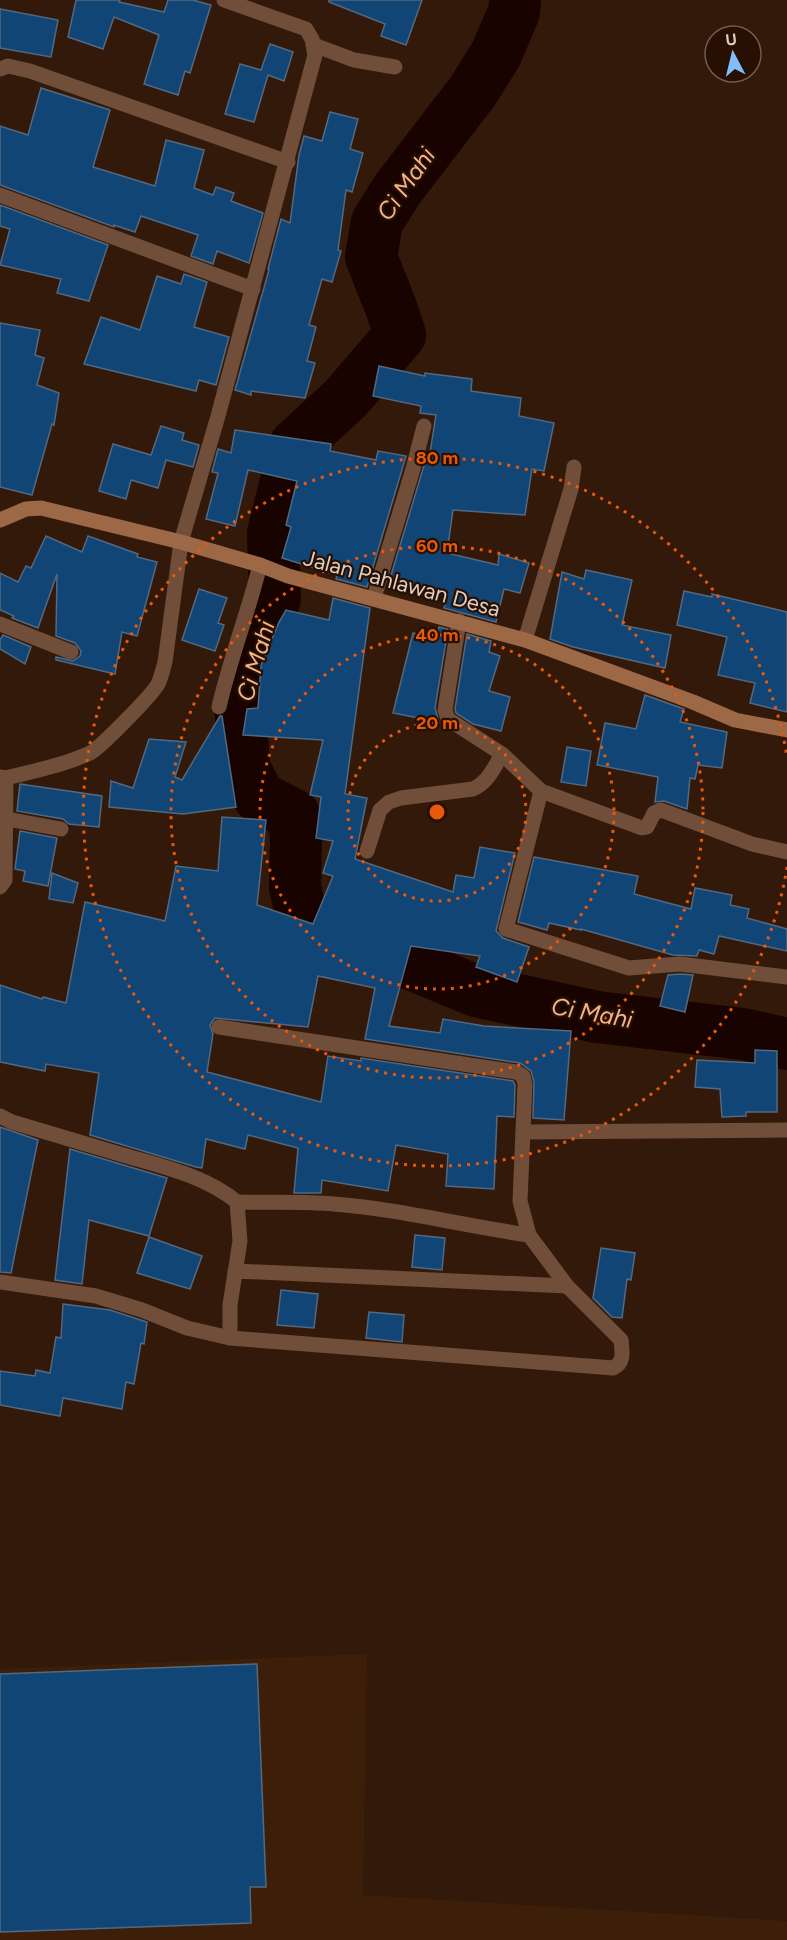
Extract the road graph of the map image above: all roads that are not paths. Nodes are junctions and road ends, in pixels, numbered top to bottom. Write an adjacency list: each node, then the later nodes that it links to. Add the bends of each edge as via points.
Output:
1 (224, 0): 2 (street, via 301,26 309,32)
2 (314, 45): 3 (street, via 354,60); 5 (street, via 315,55)
3 (395, 66)
4 (0, 69): 5 (street, via 8,66 30,71)
5 (288, 162): 7 (street)
6 (0, 195): 7 (street)
7 (253, 289): 11 (street)
8 (424, 426): 13 (street)
9 (574, 467): 16 (street, via 571,489)
10 (0, 520): 11 (main road, Jalan Pahlawan Desa, via 26,509 41,508)
11 (181, 542): 12 (main road, Jalan Pahlawan Desa); 21 (street, via 165,662 158,685 93,752)
12 (264, 567): 13 (main road, Jalan Pahlawan Desa); 18 (street)
13 (374, 598): 14 (main road, Jalan Pahlawan Desa)
14 (459, 621): 16 (main road, Jalan Pahlawan Desa); 20 (street, via 445,714)
15 (0, 624): 17 (street)
16 (525, 640): 19 (main road, Jalan Pahlawan Desa, via 735,720)
17 (71, 652)
18 (219, 707)
19 (787, 730)
20 (502, 754): 22 (street); 25 (street, via 489,777 473,789 389,802 380,810)
21 (3, 778): 23 (street)
22 (541, 791): 26 (street, via 642,828 661,810 752,844); 28 (street, via 506,929 628,968 680,964)
23 (7, 819): 24 (street); 27 (street, via 5,880)
24 (61, 829)
25 (367, 850)
26 (787, 852)
27 (0, 887)
28 (787, 977)
29 (219, 1027): 32 (street, via 516,1071 525,1084)
30 (0, 1116): 33 (street, via 202,1181 225,1191)
31 (787, 1130): 32 (street)
32 (523, 1132): 34 (street, via 520,1201)
33 (237, 1202): 34 (street, via 334,1204); 35 (street, via 240,1240)
34 (529, 1235): 37 (street)
35 (235, 1271): 37 (street); 38 (street)
36 (0, 1282): 38 (street, via 96,1296 187,1328)
37 (567, 1286): 38 (street, via 621,1340 618,1366)
38 (230, 1338)

